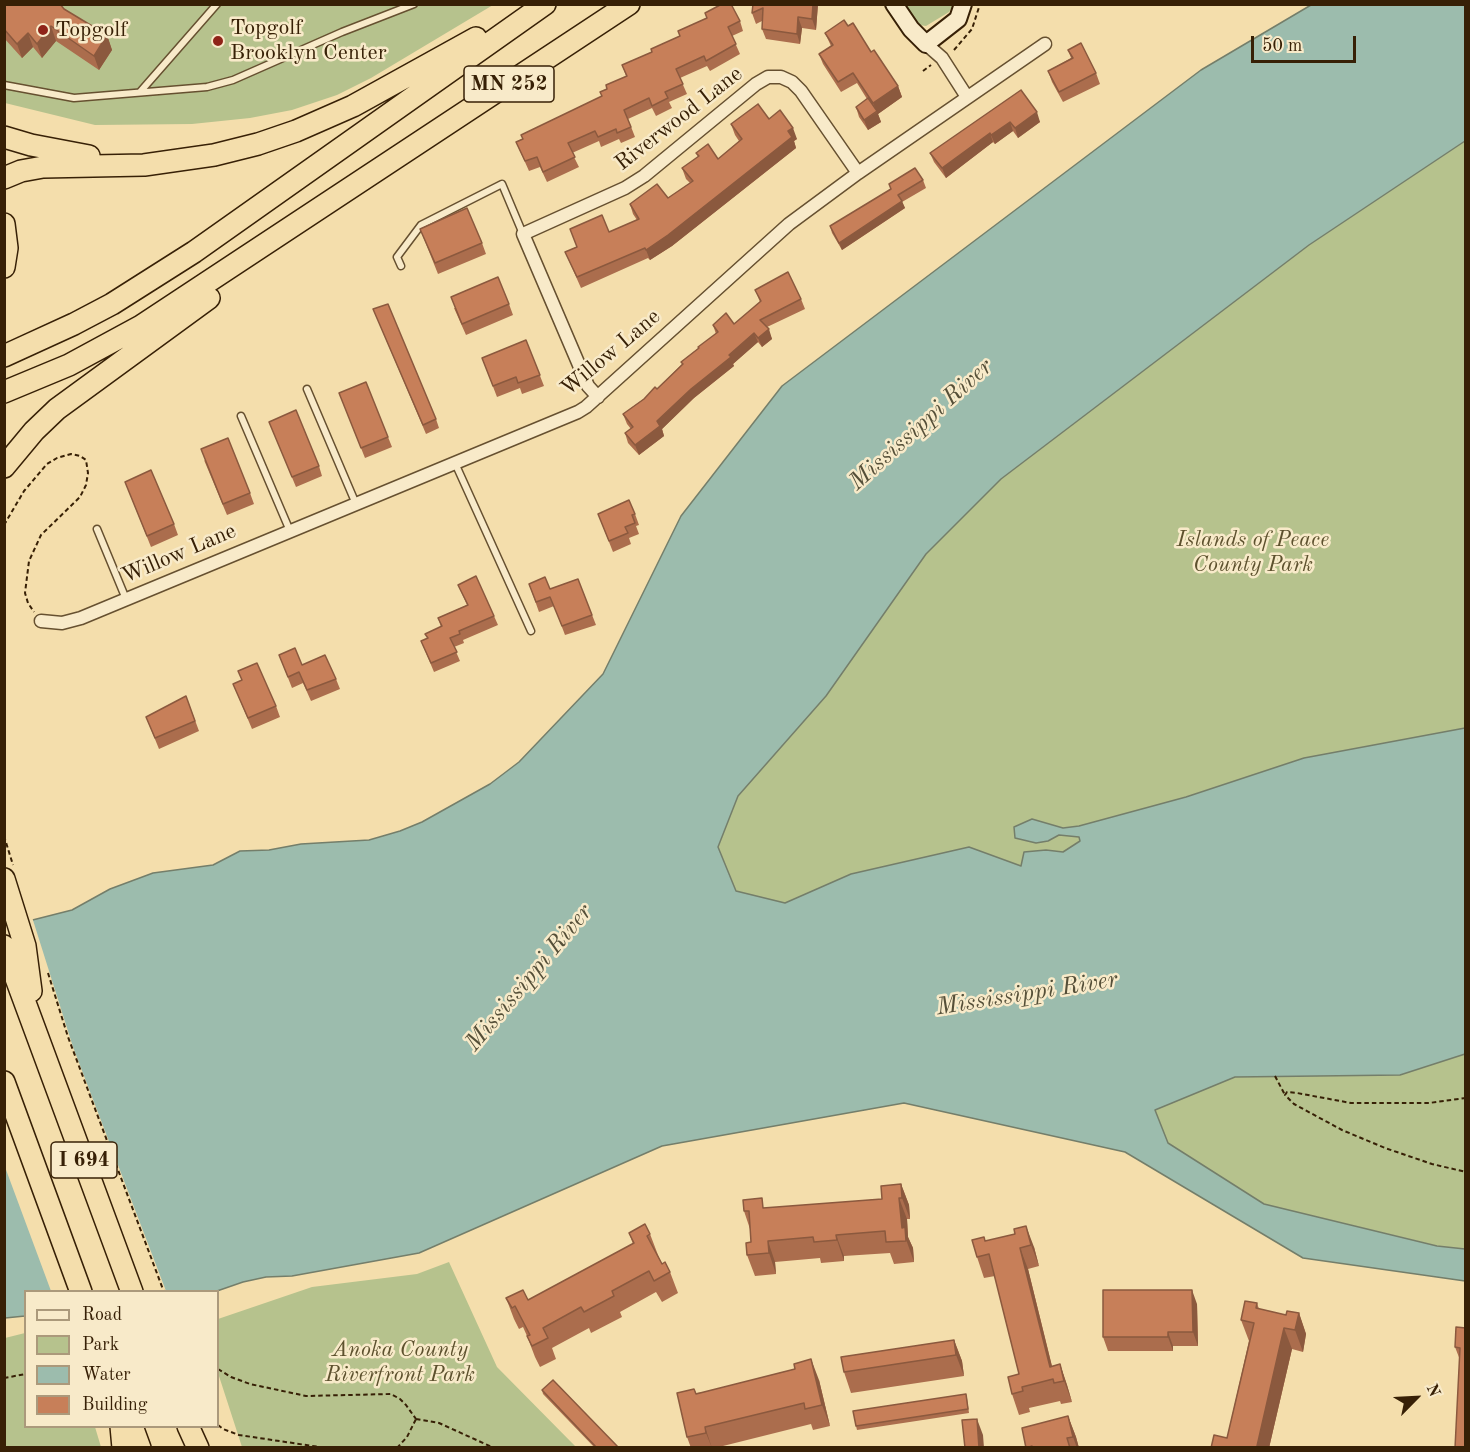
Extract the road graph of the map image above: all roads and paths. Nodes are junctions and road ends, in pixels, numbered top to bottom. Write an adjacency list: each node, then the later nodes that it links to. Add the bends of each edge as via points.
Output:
1 (217, 4): 11 (lane)
2 (414, 4): 11 (lane, via 233,80 207,87)
3 (534, 4): 15 (highway, via 331,116 268,141)
4 (545, 4): 22 (highway, via 186,258 74,324)
5 (629, 4): 14 (highway, MN 252)
6 (894, 4): 8 (street)
7 (963, 4): 8 (street, via 958,19)
8 (926, 44): 12 (street, via 942,58)
9 (1046, 44): 12 (street, Willow Lane)
10 (4, 85): 11 (lane, via 74,98)
11 (139, 93)
12 (967, 97): 16 (street, Willow Lane)
13 (4, 137): 15 (highway, via 88,156)
14 (400, 156): 24 (highway, via 141,326 69,365); 28 (highway, via 73,396 34,431)
15 (198, 157): 17 (highway, via 144,165 43,167)
16 (858, 173): 19 (street, Riverwood Lane, via 801,91 781,77 768,77 644,176); 25 (street, Willow Lane, via 789,224)
17 (4, 178)
18 (6, 230): 21 (highway)
19 (523, 234): 20 (lane, via 502,184 421,225 397,257); 25 (street, via 588,386)
20 (401, 266)
21 (4, 267)
22 (4, 356)
23 (307, 389): 29 (lane)
24 (4, 392)
25 (598, 397): 27 (street, Willow Lane, via 578,412)
26 (241, 416): 32 (lane)
27 (455, 462): 29 (street, Willow Lane); 35 (lane)
28 (4, 467)
29 (356, 504): 32 (street, Willow Lane)
30 (4, 525): 34 (path, via 24,491 47,464 71,453 86,460 88,473 80,497 41,535 29,561 25,593)
31 (97, 530): 33 (lane)
32 (290, 531): 33 (street, Willow Lane)
33 (126, 598): 34 (street, Willow Lane, via 81,618 62,623)
34 (41, 621)
35 (531, 631)
36 (4, 836): 37 (path)
37 (10, 876): 40 (highway, via 25,945)
38 (4, 946): 40 (highway, I 694)
39 (45, 964): 50 (path, via 68,1037)
40 (36, 1028): 49 (highway, I 694)
41 (1275, 1076): 44 (path)
42 (4, 1082): 46 (highway, I 694)
43 (4, 1095): 46 (highway)
44 (1285, 1095): 45 (path, via 1296,1093 1362,1104); 47 (path, via 1342,1130 1422,1161)
45 (1466, 1098)
46 (22, 1129): 48 (highway, I 694)
47 (1466, 1172)
48 (80, 1290)
49 (131, 1290)
50 (163, 1290)
51 (219, 1371): 54 (path, via 250,1384 306,1396 391,1395 400,1399)
52 (24, 1374): 53 (path)
53 (4, 1378)
54 (416, 1419): 65 (path); 66 (path, via 449,1426)
55 (219, 1426): 64 (path, via 239,1435)
56 (122, 1428): 60 (highway)
57 (133, 1428): 61 (highway)
58 (183, 1428): 62 (highway)
59 (189, 1428): 63 (highway)
60 (123, 1448)
61 (140, 1448)
62 (190, 1448)
63 (198, 1448)
64 (326, 1448)
65 (397, 1448)
66 (494, 1448)

